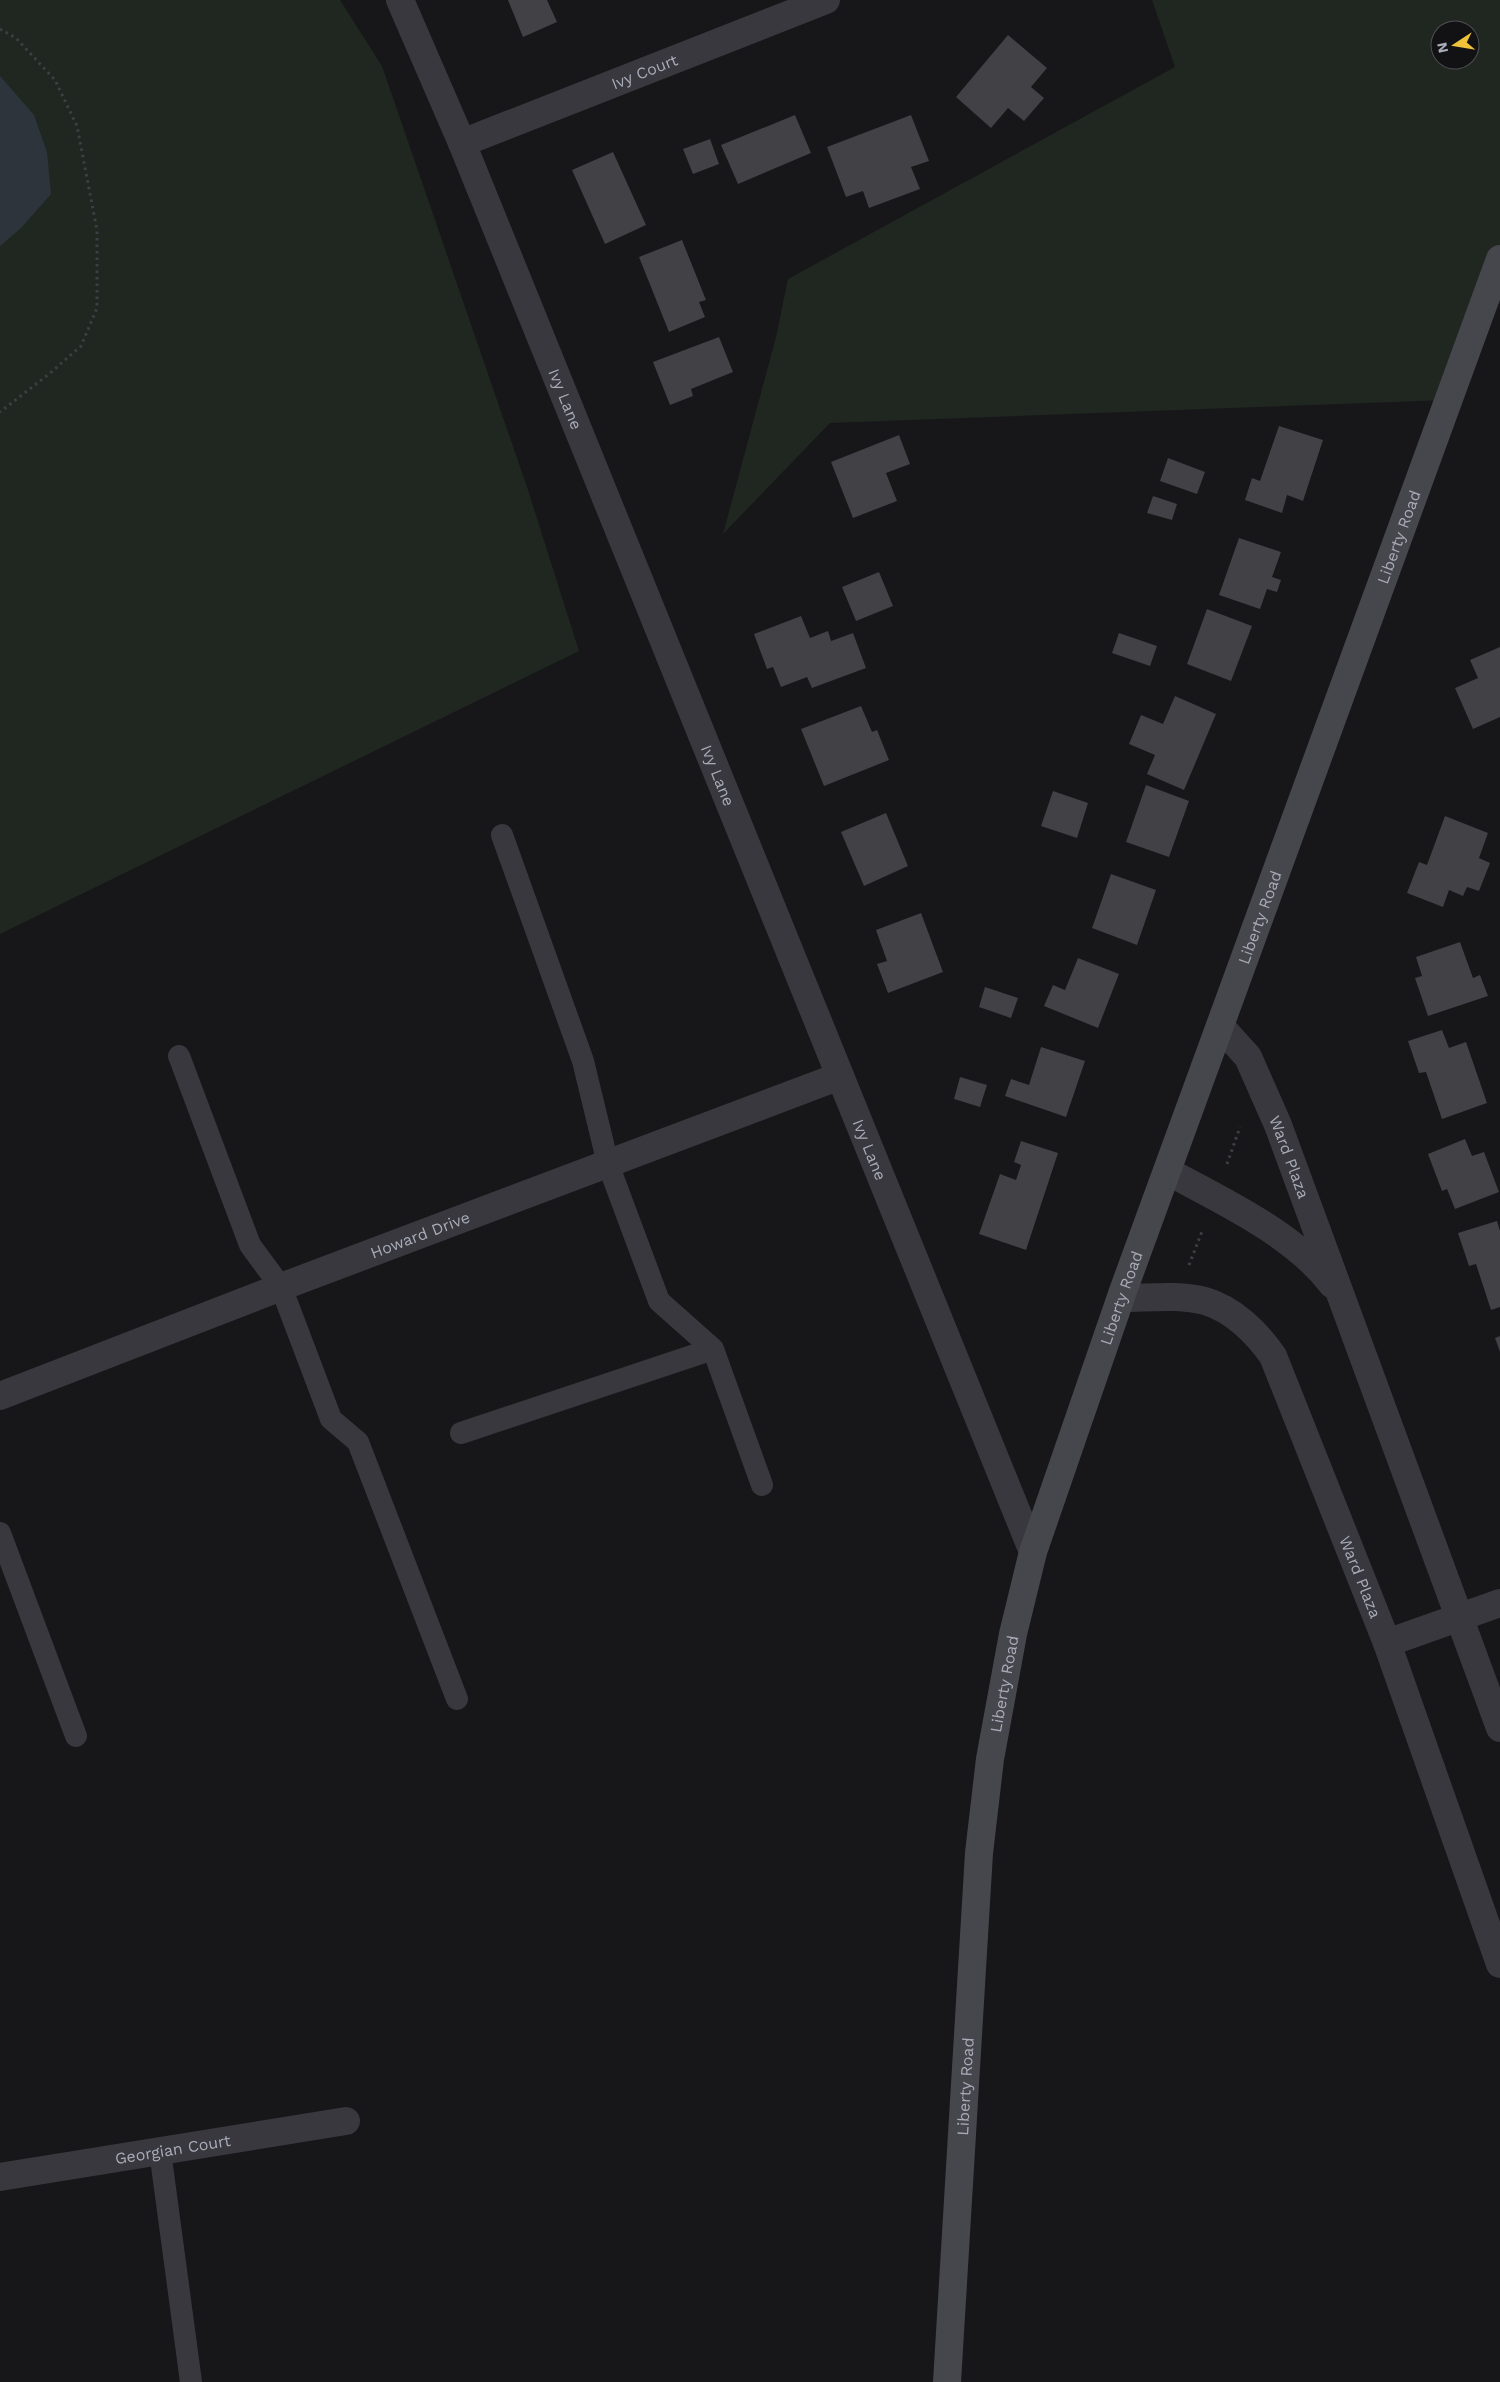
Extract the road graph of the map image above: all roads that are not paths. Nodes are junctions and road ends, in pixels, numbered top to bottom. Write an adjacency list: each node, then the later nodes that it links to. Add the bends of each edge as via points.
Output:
1 (400, 0): 3 (street, Ivy Lane)
2 (826, 0): 3 (street, Ivy Court)
3 (462, 143): 8 (street, Ivy Lane)
4 (1500, 259): 6 (main road, Liberty Road)
5 (502, 835): 9 (lane, via 583,1061)
6 (1220, 1026): 10 (main road, Liberty Road); 12 (street, Ward Plaza, via 1248,1057 1264,1090)
7 (179, 1056): 11 (lane, via 250,1245)
8 (840, 1076): 9 (street, Howard Drive); 19 (street, Ivy Lane)
9 (608, 1164): 11 (street, Howard Drive); 14 (lane, via 659,1301)
10 (1167, 1171): 12 (street, Ward Plaza, via 1255,1219 1300,1253); 13 (main road, Liberty Road)
11 (281, 1287): 15 (street, Howard Drive); 23 (lane, via 331,1420 358,1442)
12 (1342, 1297): 21 (street, Ward Plaza)
13 (1121, 1298): 19 (main road, Liberty Road); 22 (street, Ward Plaza, via 1170,1297 1204,1301 1231,1314 1264,1344 1279,1369)
14 (713, 1349): 16 (lane); 17 (lane)
15 (0, 1396)
16 (461, 1433)
17 (762, 1485)
18 (0, 1533): 25 (lane)
19 (1033, 1552): 31 (main road, Liberty Road, via 1013,1634 990,1759 979,1853)
20 (1500, 1603): 21 (street)
21 (1460, 1617): 22 (street); 24 (street, Ward Plaza)
22 (1387, 1643): 26 (street, Ward Plaza)
23 (457, 1699)
24 (1500, 1728)
25 (76, 1736)
26 (1500, 1964)
27 (346, 2121): 28 (street, Georgian Court)
28 (160, 2151): 29 (street, Georgian Court); 30 (lane)
29 (0, 2178)
30 (191, 2382)
31 (947, 2382)

